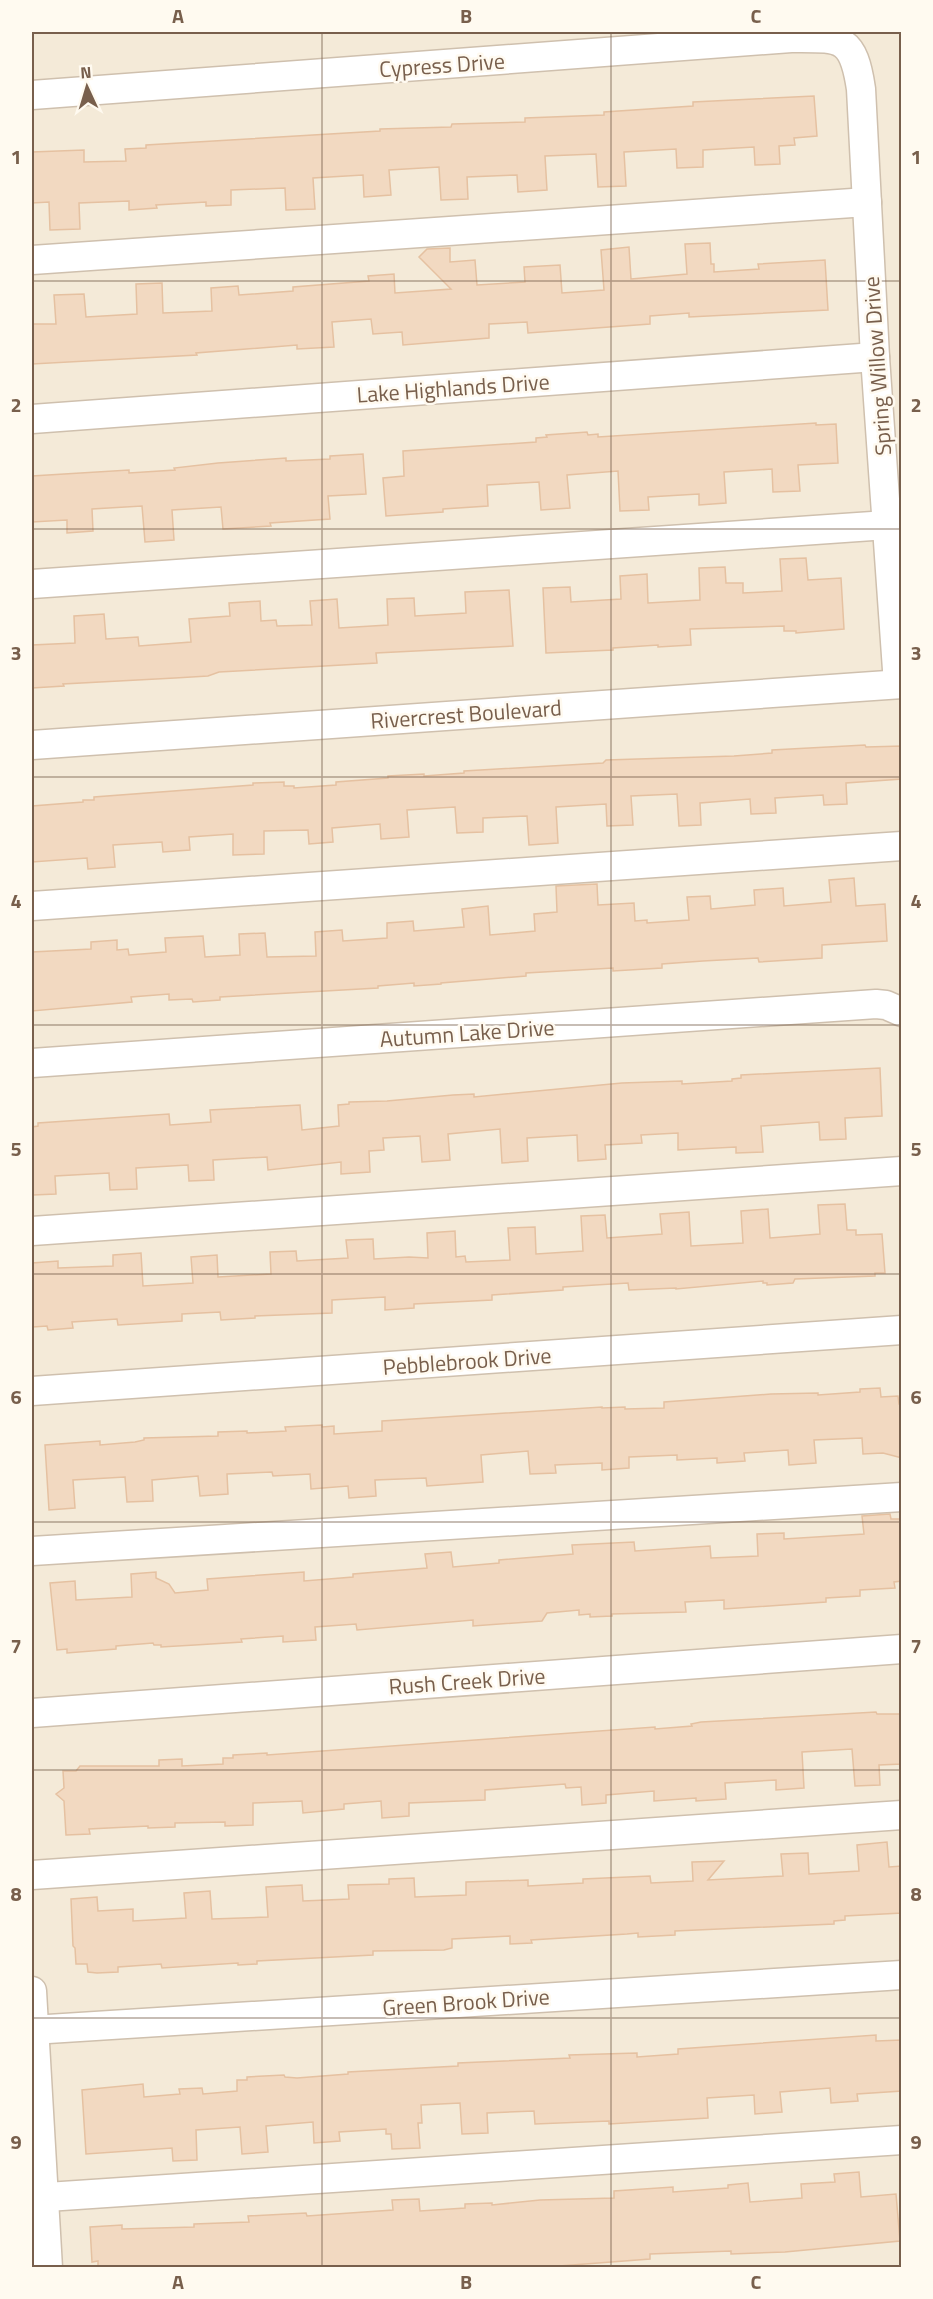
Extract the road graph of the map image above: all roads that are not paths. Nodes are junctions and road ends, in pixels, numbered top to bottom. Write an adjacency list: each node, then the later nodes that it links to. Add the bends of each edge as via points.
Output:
1 (851, 49): 2 (street, Cypress Drive, via 839,41 791,38); 3 (street, Spring Willow Drive, via 861,88)
2 (32, 95)
3 (867, 202): 4 (street); 5 (street, Spring Willow Drive)
4 (32, 260)
5 (875, 357): 6 (street, Lake Highlands Drive); 7 (street, Spring Willow Drive)
6 (32, 419)
7 (887, 525): 8 (street); 9 (street, Spring Willow Drive)
8 (32, 584)
9 (900, 684): 10 (street, Rivercrest Boulevard)
10 (32, 745)
11 (902, 846): 12 (street)
12 (32, 906)
13 (902, 1012): 14 (street, Autumn Lake Drive, via 876,1004)
14 (32, 1063)
15 (902, 1171): 16 (street)
16 (32, 1231)
17 (902, 1330): 18 (street, Pebblebrook Drive)
18 (32, 1391)
19 (902, 1497): 20 (street)
20 (32, 1551)
21 (902, 1649): 22 (street, Rush Creek Drive)
22 (32, 1713)
23 (902, 1815): 24 (street)
24 (32, 1875)
25 (902, 1975): 27 (street, Green Brook Drive)
26 (32, 1990): 27 (street)
27 (33, 2030): 29 (street)
28 (902, 2140): 29 (street)
29 (38, 2198): 30 (street)
30 (48, 2268)

